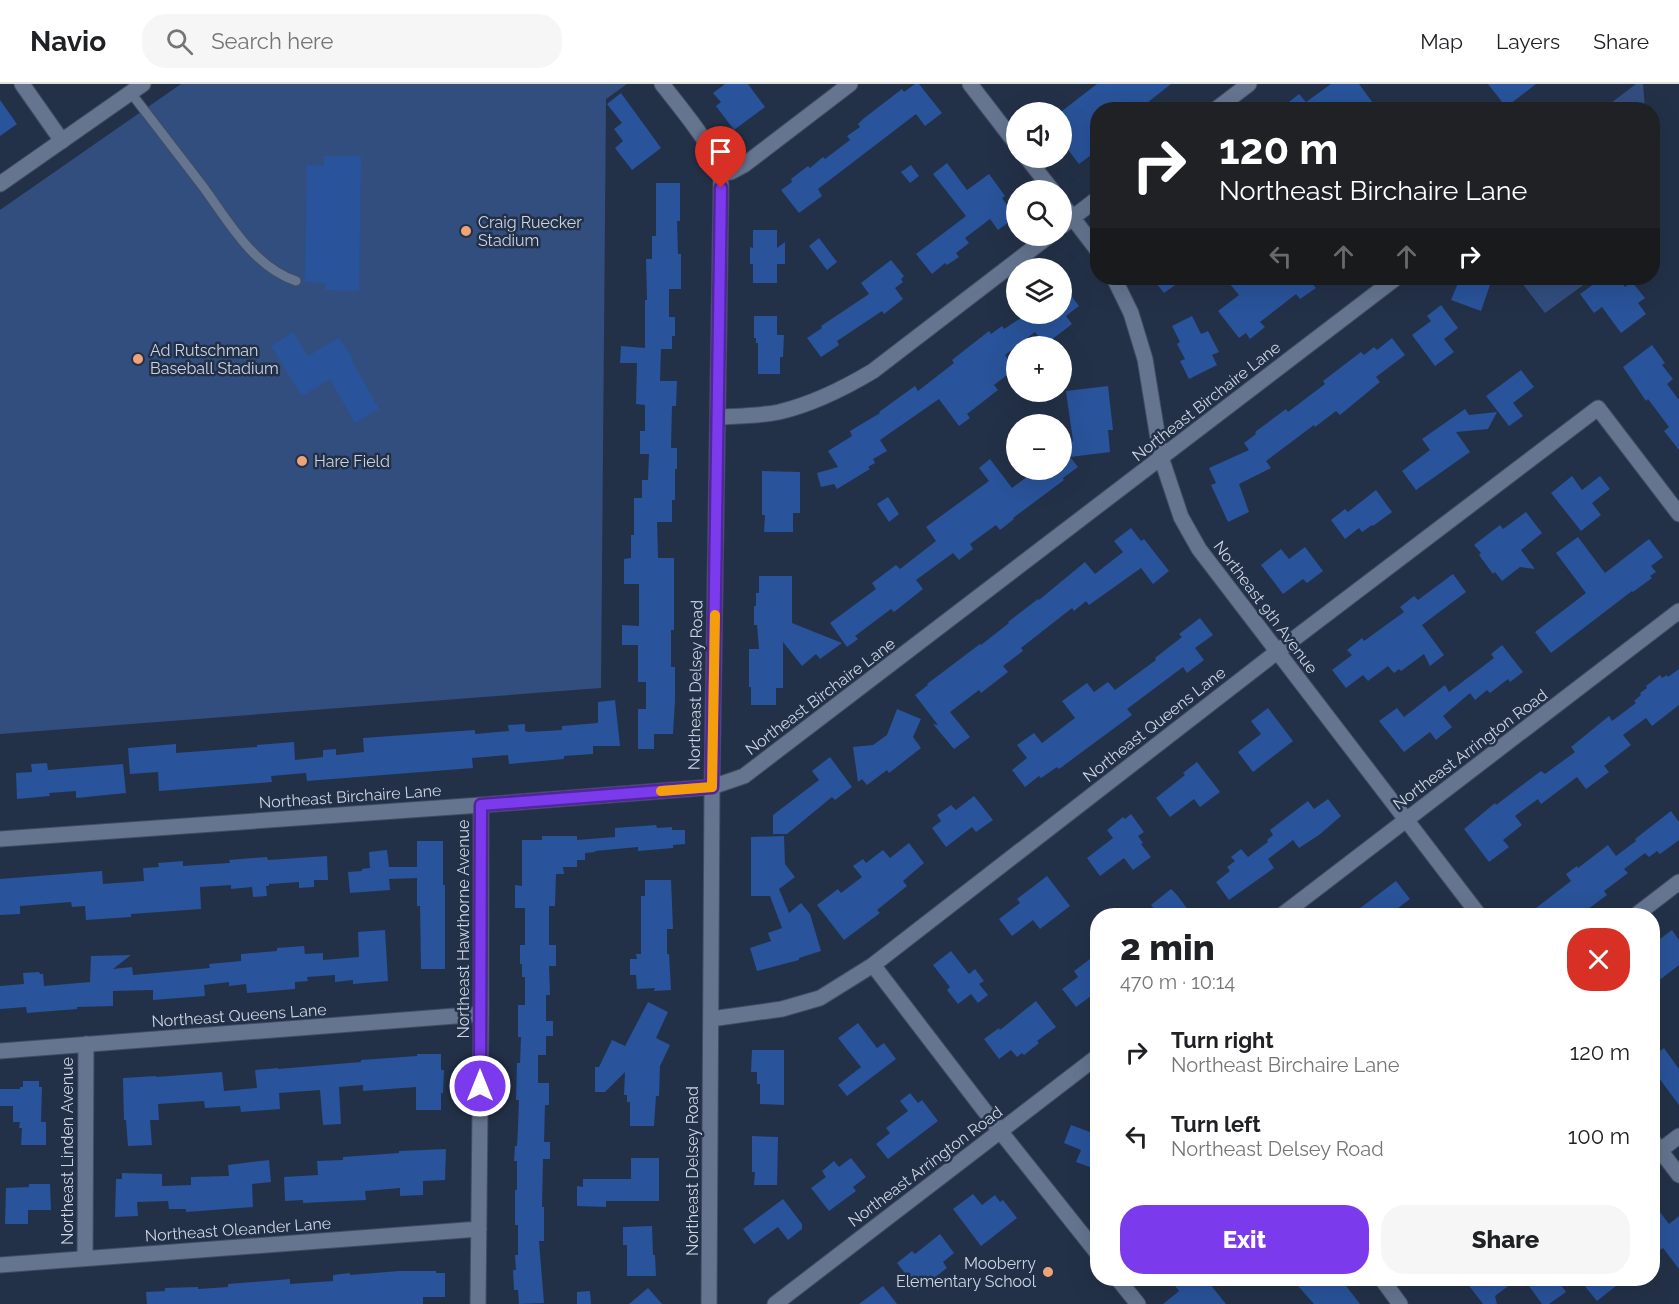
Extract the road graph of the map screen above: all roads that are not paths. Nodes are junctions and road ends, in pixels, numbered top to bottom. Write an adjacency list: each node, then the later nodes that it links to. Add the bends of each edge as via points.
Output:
1 (22, 84): 9 (street)
2 (662, 84): 11 (street, Northeast Delsey Road, via 709,148)
3 (850, 84): 11 (street, via 744,165)
4 (970, 84): 8 (street)
5 (1249, 84): 7 (street)
6 (137, 88): 9 (street); 19 (lane, via 257,257 282,276)
7 (1225, 102)
8 (1006, 131)
9 (62, 141): 13 (street)
10 (1034, 168): 12 (street)
11 (720, 174): 22 (street, Northeast Delsey Road)
12 (1044, 180)
13 (0, 184)
14 (1090, 204): 15 (street)
15 (1072, 218)
16 (1072, 227): 17 (street)
17 (1090, 244)
18 (1036, 246): 22 (street, via 850,385 777,412)
19 (296, 281)
20 (1117, 285): 23 (street, Northeast 9th Avenue, via 1131,313 1145,360)
21 (1387, 285): 23 (street, Northeast Birchaire Lane)
22 (718, 417): 27 (street, Northeast Delsey Road)
23 (1161, 457): 26 (street, Northeast 9th Avenue, via 1181,518 1199,549); 27 (street, Northeast Birchaire Lane, via 744,776)
24 (1679, 514): 26 (street, Northeast Queens Lane, via 1598,408)
25 (1679, 611): 29 (street, Northeast Arrington Road)
26 (1278, 651): 29 (street, Northeast 9th Avenue); 35 (street, Northeast Queens Lane)
27 (712, 787): 28 (street, Northeast Birchaire Lane); 37 (street, Northeast Delsey Road)
28 (481, 805): 30 (street, Northeast Birchaire Lane); 36 (street, Northeast Hawthorne Avenue)
29 (1406, 820): 32 (street, Northeast Arrington Road); 33 (street, Northeast 9th Avenue)
30 (0, 839)
31 (1679, 882): 34 (street)
32 (1291, 908)
33 (1474, 908)
34 (1645, 908)
35 (873, 965): 37 (street, Northeast Queens Lane, via 820,998 782,1009); 41 (street)
36 (481, 1014): 38 (street, Northeast Queens Lane); 46 (street, Northeast Hawthorne Avenue)
37 (711, 1019): 53 (street, Northeast Delsey Road)
38 (86, 1044): 39 (street, Northeast Queens Lane); 48 (street, Northeast Linden Avenue)
39 (0, 1051)
40 (1090, 1062): 41 (street, Northeast Arrington Road)
41 (1000, 1131): 47 (street); 54 (street, Northeast Arrington Road)
42 (1679, 1136): 43 (street)
43 (1660, 1146)
44 (1660, 1154): 45 (street)
45 (1679, 1175)
46 (479, 1229): 48 (street, Northeast Oleander Lane); 52 (street, Northeast Hawthorne Avenue)
47 (1090, 1244)
48 (85, 1258): 49 (street, Northeast Oleander Lane)
49 (0, 1265)
50 (1123, 1286): 55 (street)
51 (1387, 1286): 56 (street)
52 (478, 1304)
53 (709, 1304)
54 (774, 1304)
55 (1138, 1304)
56 (1400, 1304)

